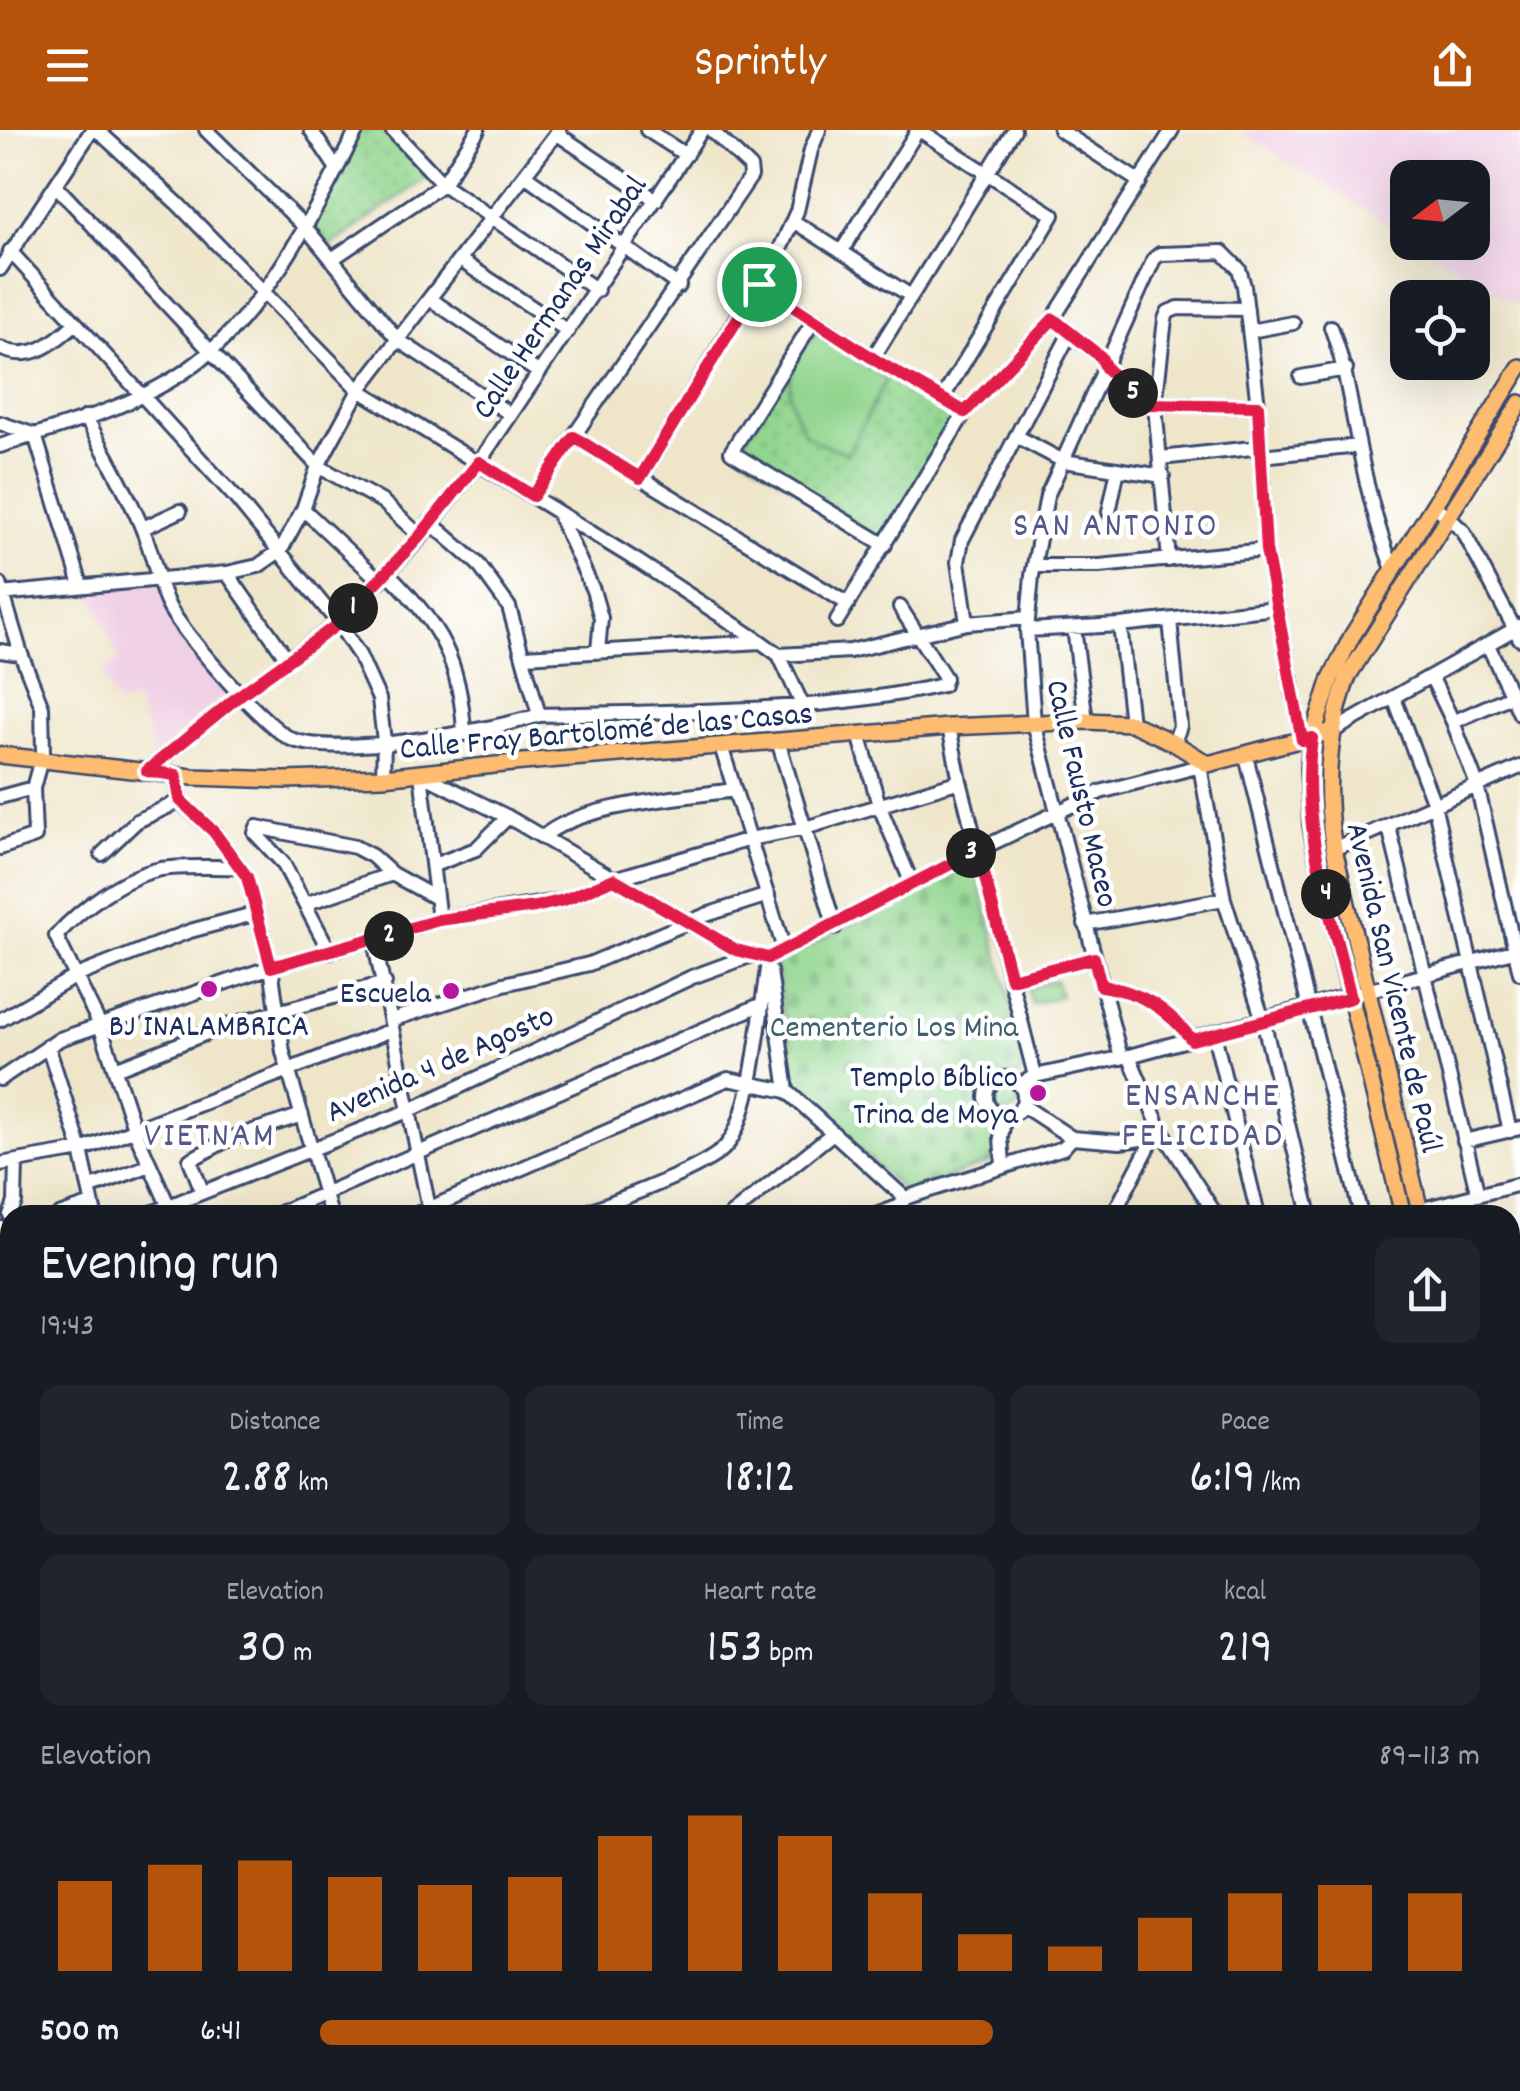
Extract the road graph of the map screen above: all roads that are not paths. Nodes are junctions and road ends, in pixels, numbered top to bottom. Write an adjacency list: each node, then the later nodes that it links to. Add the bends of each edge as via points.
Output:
1 (94, 130): 22 (street); 35 (street)
2 (206, 130): 26 (street)
3 (310, 130): 17 (street)
4 (356, 130): 17 (street)
5 (392, 130): 21 (street)
6 (478, 130): 21 (street)
7 (647, 130): 16 (street)
8 (702, 130): 16 (street, Calle Hermanas Mirabal)
9 (711, 130): 34 (street, via 750,167 751,176)
10 (819, 130): 25 (street)
11 (919, 130): 18 (street); 29 (street)
12 (1014, 130): 18 (street)
13 (1060, 130): 20 (street)
14 (1172, 130): 20 (street)
15 (558, 132): 19 (street); 23 (street)
16 (686, 155): 23 (street, Calle Hermanas Mirabal)
17 (337, 169): 26 (street)
18 (987, 172): 37 (street); 59 (street, via 1052,215)
19 (526, 176): 24 (street); 27 (street)
20 (1140, 182): 40 (street)
21 (442, 184): 24 (street); 30 (street)
22 (57, 187): 28 (street); 50 (street)
23 (656, 200): 27 (street, Calle Hermanas Mirabal)
24 (493, 220): 31 (street); 36 (street)
25 (793, 221): 29 (street); 33 (street)
26 (306, 228): 30 (street); 35 (street)
27 (625, 247): 34 (street); 36 (street, Calle Hermanas Mirabal)
28 (10, 251): 32 (street); 43 (street)
29 (841, 252): 37 (street)
30 (332, 259): 48 (street)
31 (460, 260): 38 (street); 45 (street)
32 (0, 269)
33 (759, 284): 41 (street); 79 (street)
34 (679, 286): 69 (street)
35 (263, 290): 50 (street); 57 (street)
36 (596, 290): 45 (street, Calle Hermanas Mirabal)
37 (911, 296): 51 (street)
38 (430, 300): 48 (street); 55 (street)
39 (1248, 310): 47 (street); 53 (street, Calle Fausto Maceo, via 1239,269 1222,252 1160,254); 61 (street, via 1168,312)
40 (1053, 319): 46 (street); 63 (street)
41 (814, 320): 51 (street); 90 (street, via 731,452)
42 (1293, 322): 47 (street)
43 (76, 323): 49 (street, via 48,348 28,354); 58 (street)
44 (1330, 327): 54 (street)
45 (568, 330): 55 (street, Calle Hermanas Mirabal)
46 (1070, 332): 53 (street); 68 (street)
47 (1250, 332): 62 (street)
48 (398, 340): 57 (street); 64 (street)
49 (0, 348)
50 (210, 352): 58 (street); 76 (street)
51 (873, 358): 59 (street)
52 (1520, 367): 81 (main road, Avenida San Vicente de Paúl)
53 (1106, 368): 61 (street, via 1144,404); 75 (street, Calle Fausto Maceo)
54 (1346, 369): 56 (street); 71 (street)
55 (538, 372): 64 (street, Calle Hermanas Mirabal)
56 (1301, 377)
57 (360, 390): 74 (street); 76 (street)
58 (140, 396): 65 (street); 91 (street)
59 (942, 400): 63 (street)
60 (1520, 404): 86 (main road, Avenida San Vicente de Paúl)
61 (1155, 406): 62 (street); 73 (street)
62 (1258, 406): 72 (street)
63 (965, 412): 90 (street)
64 (510, 414): 74 (street, Calle Hermanas Mirabal)
65 (86, 417): 67 (street); 88 (street)
66 (0, 423): 67 (street)
67 (35, 435): 70 (street); 99 (street)
68 (1016, 436): 75 (street); 106 (street, via 962,540 958,562)
69 (574, 437): 79 (street); 80 (street)
70 (0, 446)
71 (1359, 446): 72 (street); 95 (street)
72 (1261, 452): 73 (street); 92 (street)
73 (1162, 458): 78 (street)
74 (479, 462): 80 (street); 87 (street, Calle Hermanas Mirabal)
75 (1063, 462): 77 (street); 94 (street, Calle Fausto Maceo, via 1047,496)
76 (318, 466): 82 (street); 89 (street, via 383,502)
77 (1118, 469): 78 (street); 85 (street)
78 (1163, 476): 93 (street)
79 (640, 478): 101 (street)
80 (533, 496): 83 (street)
81 (1432, 504): 86 (street); 95 (main road, Avenida San Vicente de Paúl)
82 (304, 509): 91 (street); 97 (street)
83 (556, 510): 113 (street); 116 (street, via 593,590)
84 (180, 511): 88 (street)
85 (1109, 512)
86 (1447, 516): 111 (street, via 1470,542); 133 (main road, Avenida San Vicente de Paúl, via 1348,676)
87 (430, 522): 89 (street, Calle Hermanas Mirabal); 119 (street, via 492,580 509,606)
88 (143, 528): 98 (street)
89 (420, 536): 97 (street, Calle Hermanas Mirabal)
90 (885, 545): 101 (street)
91 (281, 550): 96 (street, via 258,566); 107 (street)
92 (1266, 550): 93 (street); 103 (street)
93 (1169, 560): 94 (street)
94 (1034, 566): 108 (street, Calle Fausto Maceo)
95 (1393, 569): 136 (main road, Avenida San Vicente de Paúl, via 1342,656)
96 (227, 574): 98 (street); 120 (street)
97 (384, 577): 107 (street, Calle Hermanas Mirabal); 134 (street, via 413,598 446,644 463,702)
98 (158, 580): 99 (street); 122 (street, via 173,613)
99 (81, 585): 100 (street)
100 (1, 590): 117 (street)
101 (848, 604): 105 (street)
102 (900, 608): 112 (street)
103 (1276, 608): 104 (street); 136 (street)
104 (1170, 620): 109 (street); 139 (street, via 1180,726)
105 (837, 621)
106 (967, 623): 108 (street); 112 (street)
107 (338, 624): 120 (street, Calle Hermanas Mirabal); 138 (street, via 379,699)
108 (1027, 624): 110 (street); 130 (street, Calle Fausto Maceo)
109 (1120, 625): 110 (street); 131 (street)
110 (1074, 628): 128 (street)
111 (1518, 631): 114 (street)
112 (918, 633): 118 (street, via 850,651); 125 (street, via 945,678 942,685)
113 (762, 642): 116 (street); 118 (street)
114 (1488, 644): 121 (street); 123 (street)
115 (0, 651): 117 (street)
116 (598, 651): 119 (street)
117 (21, 654): 143 (street, via 42,707)
118 (778, 655): 125 (street)
119 (525, 656): 127 (street)
120 (288, 660): 122 (street, Calle Hermanas Mirabal)
121 (1430, 676): 124 (street); 129 (street)
122 (240, 695): 138 (street, via 268,725 296,741); 146 (street, Calle Hermanas Mirabal)
123 (1512, 696): 126 (street); 129 (street)
124 (1394, 698): 133 (street); 156 (street)
125 (802, 704): 127 (street)
126 (1520, 714)
127 (540, 715): 134 (street)
128 (1086, 721): 130 (main road, Calle Fray Bartolomé de las Casas); 131 (main road, Calle Fray Bartolomé de las Casas)
129 (1453, 722): 151 (street)
130 (1034, 723): 132 (main road, Calle Fray Bartolomé de las Casas); 158 (street, Calle Fausto Maceo)
131 (1131, 723): 139 (main road, Calle Fray Bartolomé de las Casas)
132 (950, 727): 135 (main road, Calle Fray Bartolomé de las Casas); 150 (street)
133 (1333, 731): 136 (main road); 166 (main road, Avenida San Vicente de Paúl, via 1327,806)
134 (464, 734): 138 (street)
135 (858, 734): 137 (main road, Calle Fray Bartolomé de las Casas); 157 (street)
136 (1307, 739): 142 (main road); 198 (main road, Avenida San Vicente de Paúl, via 1311,824)
137 (778, 740): 140 (main road, Calle Fray Bartolomé de las Casas); 161 (street)
138 (384, 741): 149 (street)
139 (1174, 743): 144 (main road, Calle Fray Bartolomé de las Casas)
140 (721, 746): 147 (main road, Calle Fray Bartolomé de las Casas); 153 (street)
141 (0, 755): 143 (main road, Calle Fray Bartolomé de las Casas)
142 (1246, 756): 144 (main road); 200 (street)
143 (40, 760): 146 (main road, Calle Fray Bartolomé de las Casas); 152 (street)
144 (1204, 765): 158 (street, via 1123,784); 175 (street)
145 (1520, 767): 151 (street)
146 (147, 771): 148 (main road, Calle Fray Bartolomé de las Casas)
147 (421, 774): 149 (main road, Calle Fray Bartolomé de las Casas); 159 (street); 168 (street)
148 (176, 775): 149 (main road, Calle Fray Bartolomé de las Casas); 155 (street)
149 (383, 777)
150 (960, 782): 157 (street); 165 (street)
151 (1477, 785): 156 (street); 184 (street)
152 (32, 788): 154 (street); 164 (street, via 34,836)
153 (733, 790): 162 (street, via 588,814); 163 (street)
154 (0, 796)
155 (180, 800): 167 (street, via 137,822); 169 (street)
156 (1434, 804): 160 (street); 189 (street)
157 (879, 805): 161 (street); 172 (street)
158 (1058, 812): 165 (street); 180 (street, Calle Fausto Maceo)
159 (508, 818): 162 (street); 168 (street, via 476,849)
160 (1389, 827): 166 (street); 193 (street)
161 (806, 828): 163 (street); 181 (street)
162 (543, 838): 171 (street)
163 (750, 839): 171 (street); 173 (street)
164 (0, 848)
165 (978, 850): 172 (street); 194 (street)
166 (1334, 850): 197 (main road, Avenida San Vicente de Paúl)
167 (102, 854)
168 (434, 865): 174 (street)
169 (240, 867): 177 (street); 192 (street, via 163,869 96,902 56,936)
170 (392, 874): 174 (street); 176 (street); 176 (street, via 372,856 336,841 257,827)
171 (614, 879): 178 (street, via 535,907); 179 (street)
172 (912, 884): 181 (street)
173 (768, 895): 179 (street); 183 (street)
174 (436, 898): 178 (street)
175 (1224, 899): 180 (street); 203 (street)
176 (306, 904): 185 (street)
177 (257, 913): 190 (street); 192 (street, via 190,931)
178 (439, 920): 182 (street)
179 (692, 922): 186 (street); 205 (street, via 588,964 504,984)
180 (1086, 924): 188 (street, Calle Fausto Maceo)
181 (834, 926): 183 (street)
182 (374, 940): 185 (street); 195 (street)
183 (784, 950): 187 (street)
184 (1517, 950): 189 (street); 191 (street)
185 (330, 952): 190 (street)
186 (752, 955): 187 (street); 218 (street, Avenida 4 de Agosto)
187 (768, 958): 199 (street); 216 (street)
188 (1094, 958): 194 (street); 196 (street, Calle Fausto Maceo)
189 (1471, 963): 193 (street); 221 (street)
190 (271, 967): 201 (street); 204 (street)
191 (1520, 973)
192 (76, 976): 202 (street); 204 (street)
193 (1424, 976): 197 (street); 226 (street)
194 (1011, 979): 212 (street)
195 (385, 983): 201 (street); 205 (street)
196 (1101, 986): 207 (street, via 1164,1008); 209 (street, Calle Fausto Maceo)
197 (1369, 992): 198 (street); 257 (main road, Avenida San Vicente de Paúl)
198 (1351, 998): 200 (street); 256 (main road, Avenida San Vicente de Paúl)
199 (760, 1005): 214 (street); 229 (street)
200 (1307, 1008): 203 (street); 255 (street)
201 (276, 1012): 210 (street); 211 (street)
202 (0, 1020)
203 (1263, 1020): 206 (street); 254 (street)
204 (100, 1025): 208 (street); 210 (street)
205 (392, 1025): 211 (street); 218 (street)
206 (1214, 1034): 207 (street); 253 (street)
207 (1192, 1040): 209 (street)
208 (48, 1046): 213 (street); 228 (street)
209 (1125, 1057): 212 (street); 223 (street, Calle Fausto Maceo)
210 (115, 1069): 222 (street)
211 (289, 1070): 219 (street); 222 (street)
212 (1035, 1076): 215 (street)
213 (0, 1079)
214 (748, 1085): 216 (street); 247 (street, via 728,1079); 248 (street, via 724,1149)
215 (1019, 1085): 217 (street); 220 (street, via 1002,1078 988,1089 989,1107)
216 (787, 1091): 224 (street)
217 (1022, 1106): 220 (street); 225 (street)
218 (408, 1112): 227 (street, Avenida 4 de Agosto); 229 (street)
219 (302, 1115): 227 (street); 236 (street, via 190,1160)
220 (1005, 1116): 232 (street)
221 (1515, 1129): 226 (street)
222 (135, 1131): 228 (street); 233 (street)
223 (1156, 1132): 225 (street, via 1120,1142); 251 (street); 252 (street, Calle Fausto Maceo)
224 (833, 1133): 239 (street); 249 (street)
225 (1072, 1138): 232 (street, via 1062,1148)
226 (1464, 1141): 238 (street)
227 (310, 1149): 236 (street, Avenida 4 de Agosto); 237 (street)
228 (81, 1150): 230 (street); 235 (street)
229 (417, 1152): 237 (street); 246 (street)
230 (16, 1162): 231 (street); 240 (street)
231 (0, 1164)
232 (1004, 1164): 239 (street)
233 (148, 1166): 235 (street); 242 (street)
234 (1520, 1184): 238 (street)
235 (88, 1188): 241 (street)
236 (202, 1191): 243 (street, Avenida 4 de Agosto)
237 (323, 1192): 244 (street); 245 (street)
238 (1478, 1195): 258 (street)
239 (905, 1198): 250 (street)
240 (14, 1205)
241 (93, 1205)
242 (168, 1205)
243 (170, 1205)
244 (295, 1205)
245 (327, 1205)
246 (428, 1205)
247 (446, 1205)
248 (604, 1205)
249 (743, 1205)
250 (901, 1205)
251 (1118, 1205)
252 (1209, 1205)
253 (1256, 1205)
254 (1308, 1205)
255 (1358, 1205)
256 (1400, 1205)
257 (1418, 1205)
258 (1444, 1205)

